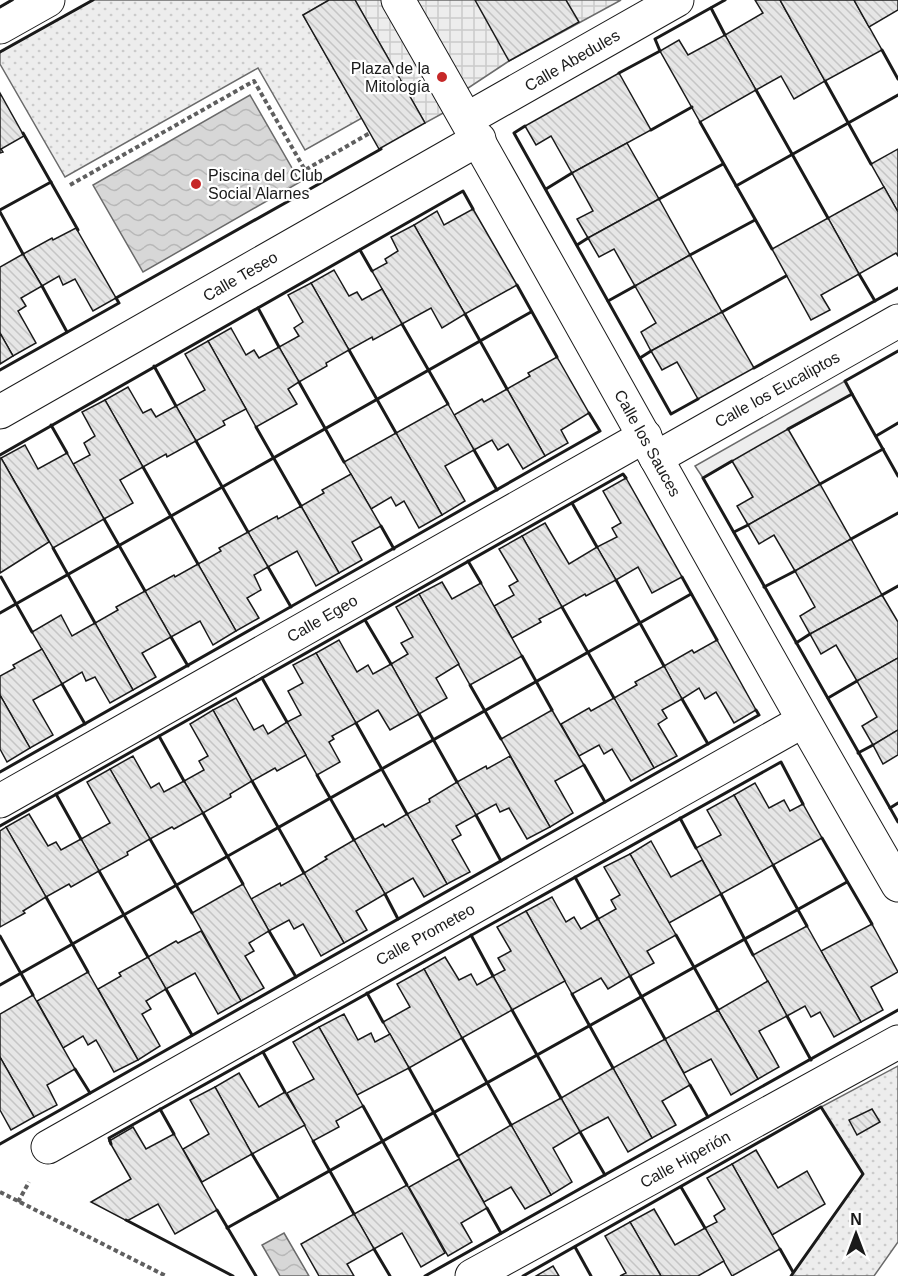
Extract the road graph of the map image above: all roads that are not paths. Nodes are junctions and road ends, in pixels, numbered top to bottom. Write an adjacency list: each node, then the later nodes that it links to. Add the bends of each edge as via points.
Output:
1 (48, 0): 4 (street)
2 (398, 0): 5 (street, Calle los Sauces)
3 (677, 0): 5 (street, Calle Abedules)
4 (0, 27)
5 (473, 129): 7 (street, Calle Teseo); 8 (street, Calle los Sauces)
6 (898, 321): 8 (street, Calle los Eucaliptos)
7 (0, 412)
8 (650, 447): 9 (street, Calle los Sauces); 10 (street, Calle Egeo)
9 (803, 721): 11 (street, Calle los Sauces); 13 (street, Calle Prometeo)
10 (0, 801)
11 (898, 885)
12 (898, 1042): 14 (street, Calle Hiperión)
13 (48, 1147)
14 (472, 1276)

